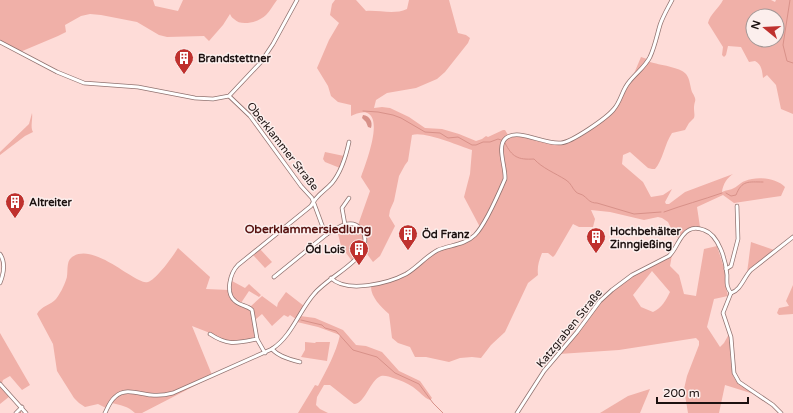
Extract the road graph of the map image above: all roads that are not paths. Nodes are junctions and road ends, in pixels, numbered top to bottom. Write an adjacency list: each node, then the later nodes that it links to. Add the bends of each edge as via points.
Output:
1 (297, 0): 4 (street, via 266,54)
2 (672, 0): 15 (street, via 648,60 627,84 610,114 565,143 550,143 518,134 503,142 501,149 505,179 481,227 472,238 434,253 405,274 371,286 354,286)
3 (0, 42): 4 (street, via 84,83 138,87 196,98 213,99)
4 (229, 96): 7 (street, Oberklammer Straße, via 250,116)
5 (349, 142): 7 (street, via 336,178)
6 (349, 198): 9 (street, via 342,208)
7 (314, 201): 10 (street, Oberklammer Straße, via 322,225); 19 (street, via 238,265 232,275 231,296 236,302 252,310)
8 (736, 206): 13 (street, via 738,239 731,266)
9 (345, 225): 10 (street); 15 (street, via 356,225 363,231 364,247 357,258)
10 (328, 234): 14 (street)
11 (793, 237): 17 (street, via 751,270 739,288)
12 (0, 254): 16 (street, via 4,270)
13 (726, 269): 17 (street, Katzgraben Straße, via 727,288); 28 (street, Katzgraben Straße, via 718,245 710,233 696,228 685,232 669,256 632,275 600,301 542,375)
14 (274, 277)
15 (331, 278): 20 (street, via 315,292 285,338)
16 (0, 283)
17 (730, 292): 29 (street, via 723,313 731,337 735,376 739,382)
18 (210, 334): 19 (street, via 220,341 231,343)
19 (257, 339): 21 (street)
20 (272, 349): 21 (street); 22 (street)
21 (265, 353): 27 (street, via 167,395 122,392 112,400)
22 (300, 362)
23 (0, 384): 24 (street)
24 (22, 407): 25 (street); 26 (street)
25 (16, 413)
26 (26, 413)
27 (105, 413)
28 (517, 413)
29 (781, 413)

